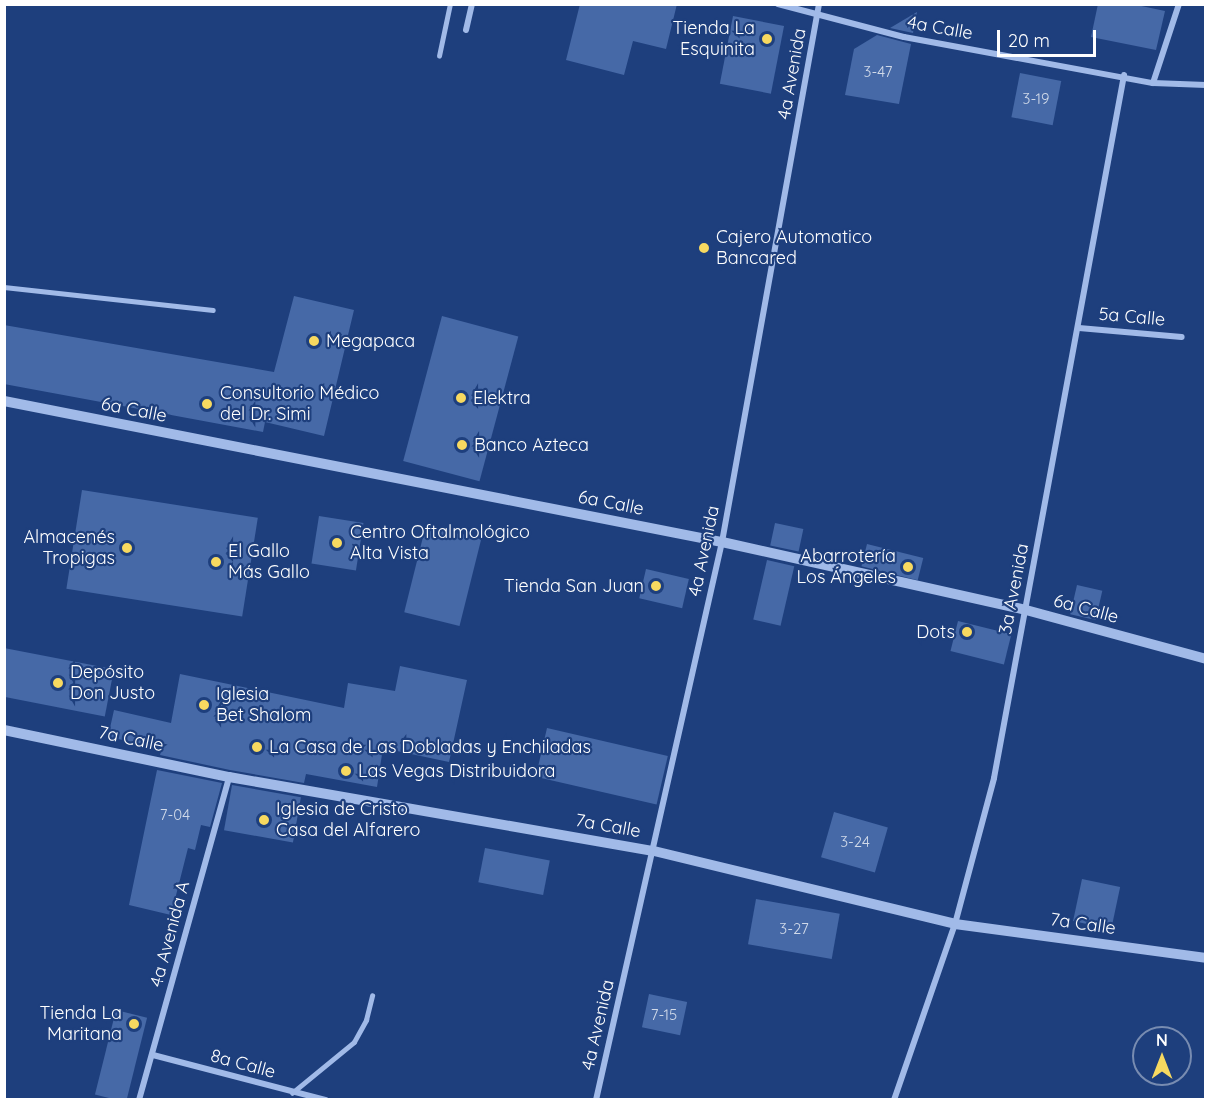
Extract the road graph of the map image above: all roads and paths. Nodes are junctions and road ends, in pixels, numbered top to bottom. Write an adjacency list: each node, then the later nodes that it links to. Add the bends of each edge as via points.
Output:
1 (450, 4): 8 (lane)
2 (472, 4): 7 (street)
3 (778, 4): 6 (street, 4a Calle)
4 (819, 4): 6 (street, 4a Avenida)
5 (1179, 4): 10 (street)
6 (817, 15): 9 (street, 4a Calle, via 904,37); 17 (street, 4a Avenida)
7 (465, 30)
8 (439, 56)
9 (1124, 75): 10 (street, 4a Calle); 14 (street, 3a Avenida)
10 (1153, 83): 11 (street, 4a Calle)
11 (1206, 86)
12 (4, 286): 13 (lane)
13 (213, 310)
14 (1079, 328): 15 (street, 5a Calle); 18 (street, 3a Avenida)
15 (1182, 337)
16 (4, 401): 17 (street, 6a Calle)
17 (722, 542): 18 (street, 6a Calle); 22 (street, 4a Avenida)
18 (1026, 610): 19 (street, 6a Calle); 23 (street, 3a Avenida, via 994,778)
19 (1206, 659)
20 (4, 730): 21 (street, 7a Calle)
21 (229, 777): 22 (street, 7a Calle); 26 (street, 4a Avenida A)
22 (654, 851): 23 (street, 7a Calle); 30 (street, 4a Avenida)
23 (955, 924): 24 (street, 7a Calle); 31 (street, 3a Avenida)
24 (1206, 958)
25 (372, 996): 27 (lane, via 366,1020 354,1042)
26 (153, 1055): 27 (street, 8a Calle); 28 (street, 4a Avenida A)
27 (292, 1093): 29 (street, 8a Calle)
28 (139, 1100)
29 (326, 1100)
30 (596, 1100)
31 (894, 1100)

